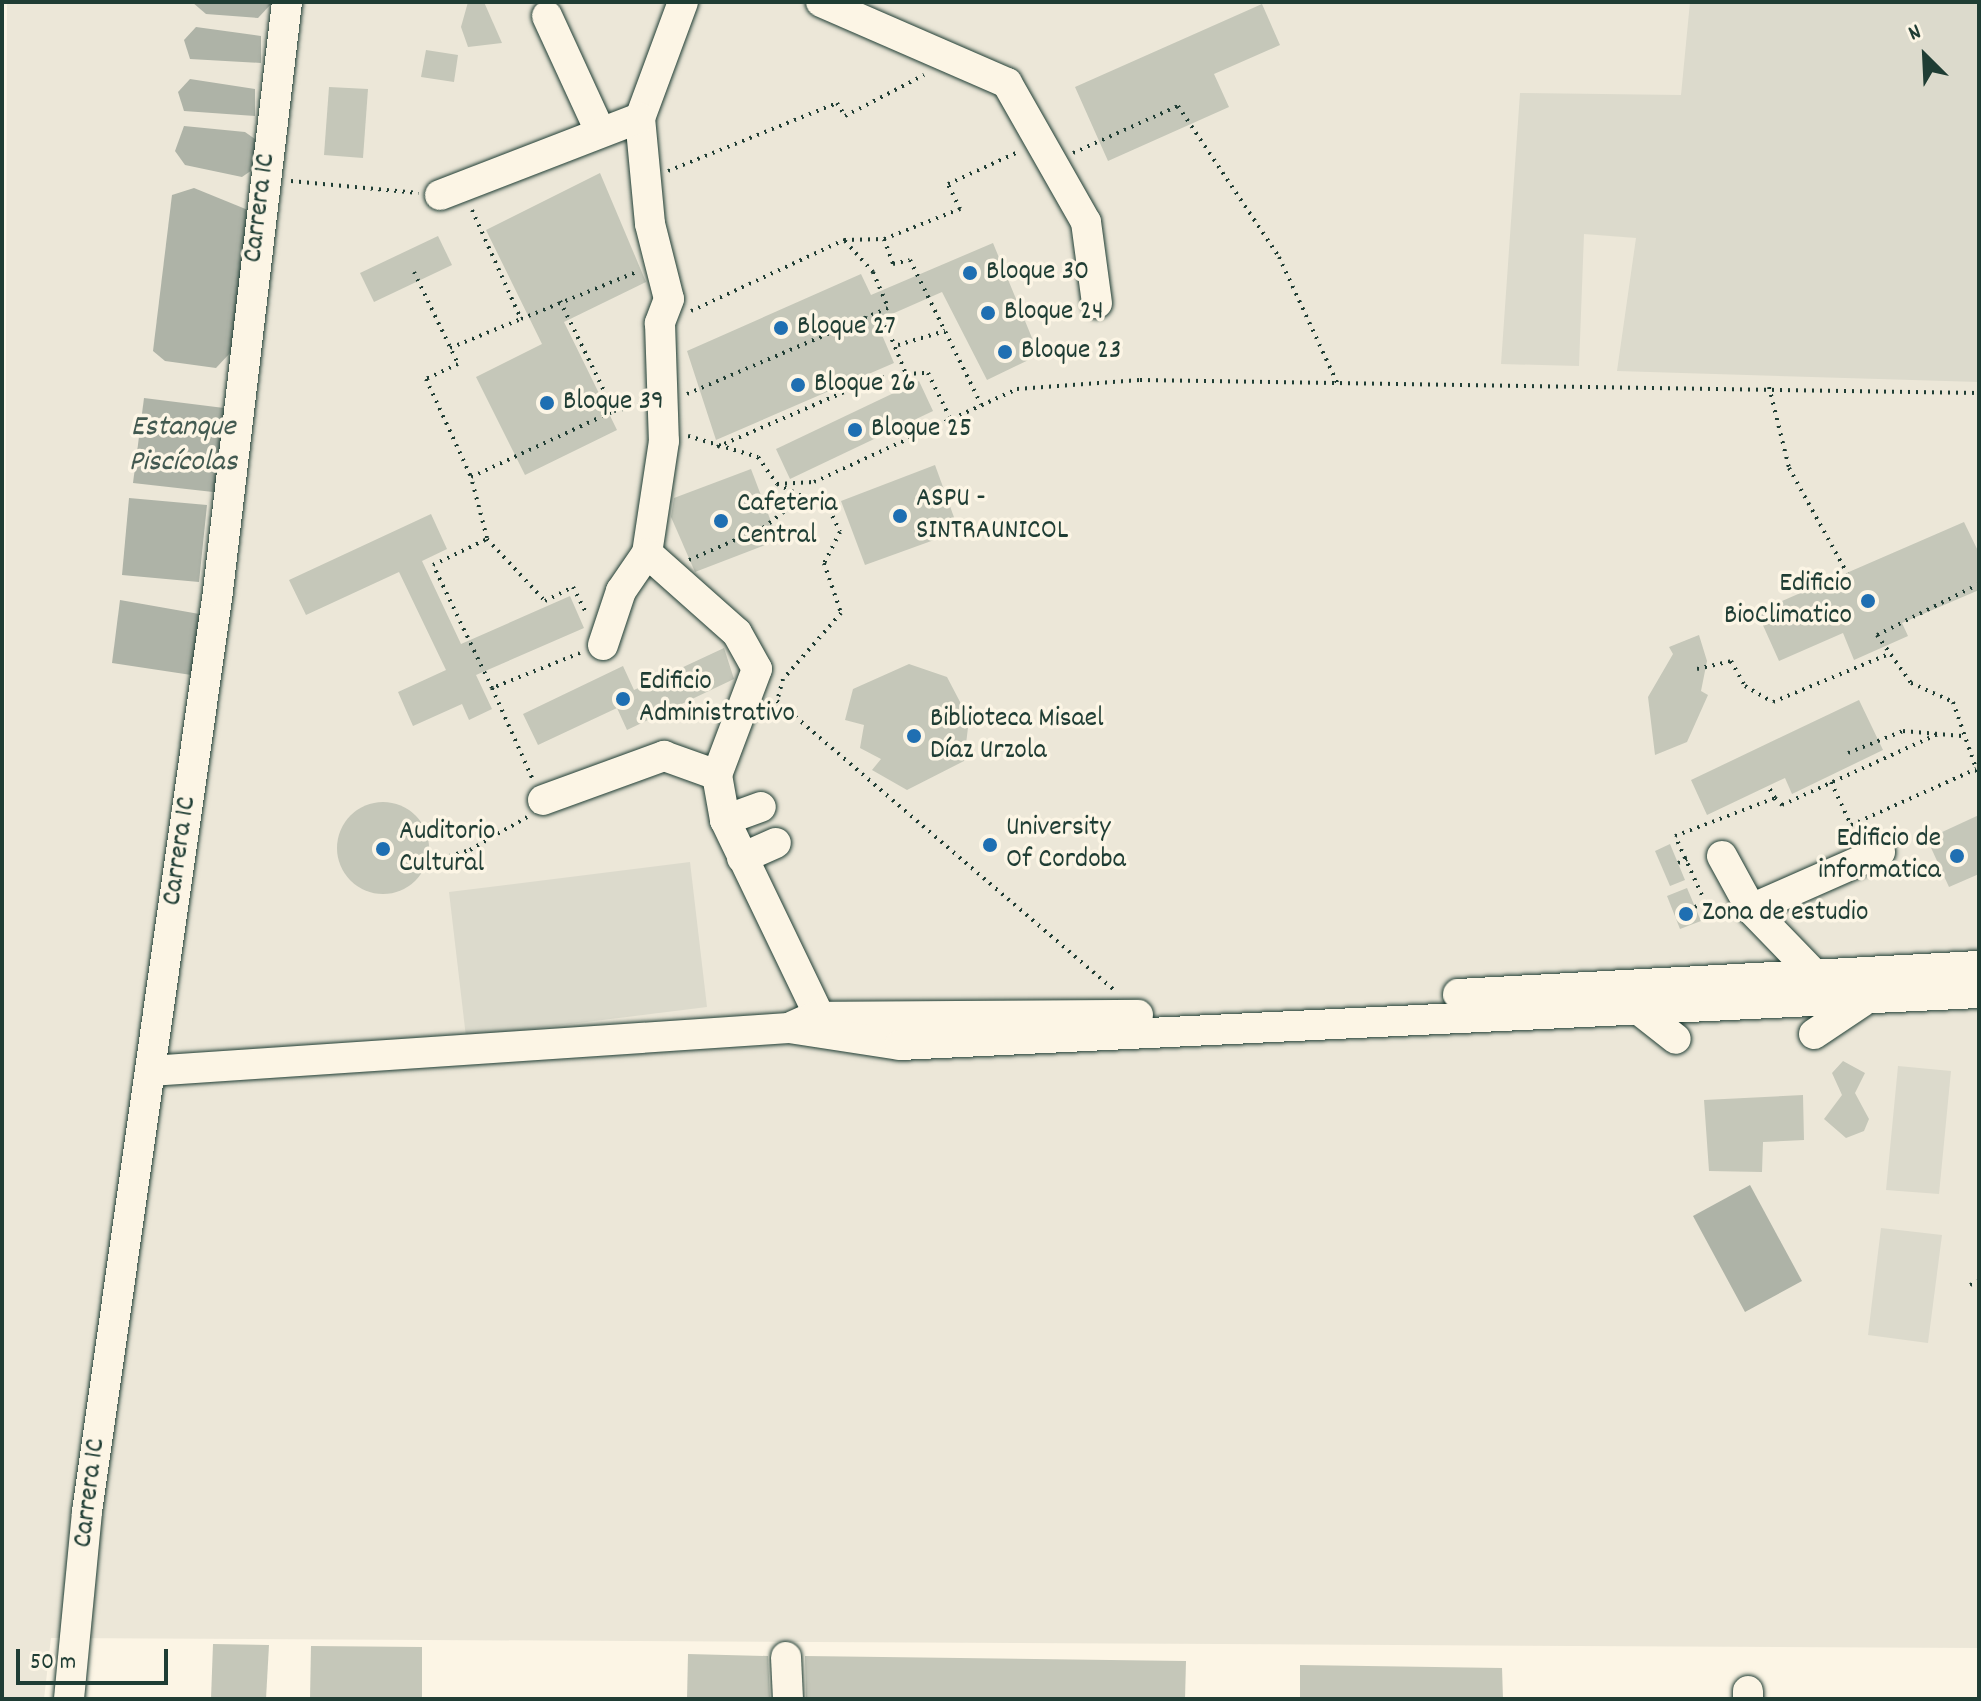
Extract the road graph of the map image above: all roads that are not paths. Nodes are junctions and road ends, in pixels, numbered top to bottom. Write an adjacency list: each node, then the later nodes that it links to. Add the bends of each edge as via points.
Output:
1 (287, 2): 29 (street, Carrera 1C, via 218,591)
2 (683, 2): 5 (street)
3 (821, 2): 8 (street, via 1007,83 1086,222)
4 (547, 16): 6 (street)
5 (640, 118): 6 (street); 9 (street, via 643,180 669,299 660,323 665,398)
6 (600, 131): 7 (street)
7 (450, 190)
8 (1097, 303)
9 (658, 562): 10 (street); 11 (street, via 737,633 757,669)
10 (606, 633)
11 (717, 775): 12 (street, via 664,756); 14 (street)
12 (543, 800)
13 (761, 807): 14 (street)
14 (725, 820): 18 (street)
15 (776, 843): 18 (street)
16 (1880, 852): 19 (street)
17 (1722, 856): 19 (street)
18 (742, 858): 26 (street)
19 (1751, 909): 21 (street)
20 (1979, 966): 21 (street)
21 (1812, 972): 23 (street)
22 (1979, 993): 24 (street)
23 (1620, 999): 24 (street); 25 (street); 28 (street)
24 (1865, 1000): 27 (street)
25 (1378, 1010): 26 (street); 26 (street, via 900,1045 833,1039)
26 (801, 1022): 29 (street)
27 (1814, 1034)
28 (1676, 1039)
29 (150, 1071): 31 (street, Carrera 1C, via 87,1512)
30 (786, 1657): 32 (street)
31 (69, 1699)
32 (788, 1699)

